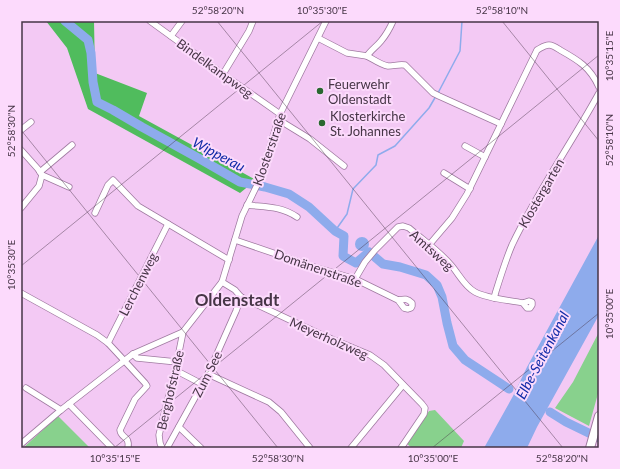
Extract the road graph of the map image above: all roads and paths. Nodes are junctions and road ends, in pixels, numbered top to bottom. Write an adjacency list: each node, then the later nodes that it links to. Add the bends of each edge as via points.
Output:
1 (150, 21): 6 (street, Bindelkampweg)
2 (182, 21): 6 (street)
3 (253, 21): 9 (street)
4 (326, 21): 7 (street, Klosterstraße)
5 (393, 21): 8 (street, via 388,33)
6 (171, 36): 9 (street, Bindelkampweg)
7 (318, 38): 8 (street, via 347,53); 12 (street, Klosterstraße)
8 (367, 56): 14 (street, via 388,66 405,65 433,93)
9 (223, 74): 12 (street, Bindelkampweg)
10 (599, 87): 14 (street, via 584,64 551,45 544,46 537,50)
11 (599, 93): 37 (street, Klostergarten, via 520,230 510,250)
12 (279, 117): 20 (street, Bindelkampweg); 25 (street, Klosterstraße, via 260,179)
13 (31, 122): 15 (street)
14 (501, 124): 19 (street)
15 (21, 130)
16 (72, 145): 21 (street)
17 (464, 146): 19 (street)
18 (21, 150): 21 (street)
19 (485, 157): 24 (street)
20 (344, 166)
21 (41, 173): 23 (street); 26 (street, via 39,186)
22 (444, 173): 24 (street)
23 (69, 187)
24 (470, 189): 31 (street, via 452,218)
25 (247, 205): 28 (street, via 282,209); 30 (street, Klosterstraße)
26 (21, 208)
27 (95, 213): 29 (street, via 113,180 138,206)
28 (297, 217)
29 (168, 224): 32 (street); 41 (street, Lerchenweg)
30 (235, 240): 32 (street, Klosterstraße); 33 (street, Domänenstraße)
31 (429, 246): 33 (street, Amtsweg, via 409,228 398,227 365,262); 37 (street, Amtsweg, via 452,266 472,290)
32 (229, 260): 34 (street, Klosterstraße)
33 (355, 279): 38 (street, Domänenstraße)
34 (222, 282): 36 (street, Meyerholzweg); 40 (street, Klosterstraße)
35 (22, 295): 41 (street, via 85,327)
36 (241, 297): 46 (street, Zum See); 48 (street, Meyerholzweg, via 370,355 384,365)
37 (494, 298): 39 (street, Amtsweg)
38 (398, 300)
39 (523, 303)
40 (183, 332): 42 (street); 44 (street, Berghofstraße)
41 (108, 343): 43 (street)
42 (133, 354): 43 (street); 44 (street, via 137,358)
43 (124, 361): 50 (street); 57 (street, via 147,386 135,398 120,430 128,441)
44 (177, 362): 45 (street, Berghofstraße)
45 (175, 370): 47 (street); 58 (street, Berghofstraße, via 159,435)
46 (208, 374): 47 (street, Zum See); 61 (street, via 276,407)
47 (202, 384): 53 (street, Zum See)
48 (403, 385): 62 (street); 63 (street, Meyerholzweg, via 425,408 424,414)
49 (26, 388): 51 (street)
50 (69, 404): 51 (street); 56 (street)
51 (61, 410): 54 (street)
52 (599, 416): 55 (highway)
53 (179, 426): 59 (street, Zum See); 60 (street)
54 (21, 444)
55 (591, 447)
56 (112, 448)
57 (128, 448)
58 (162, 448)
59 (167, 448)
60 (201, 448)
61 (310, 448)
62 (351, 448)
63 (400, 448)

